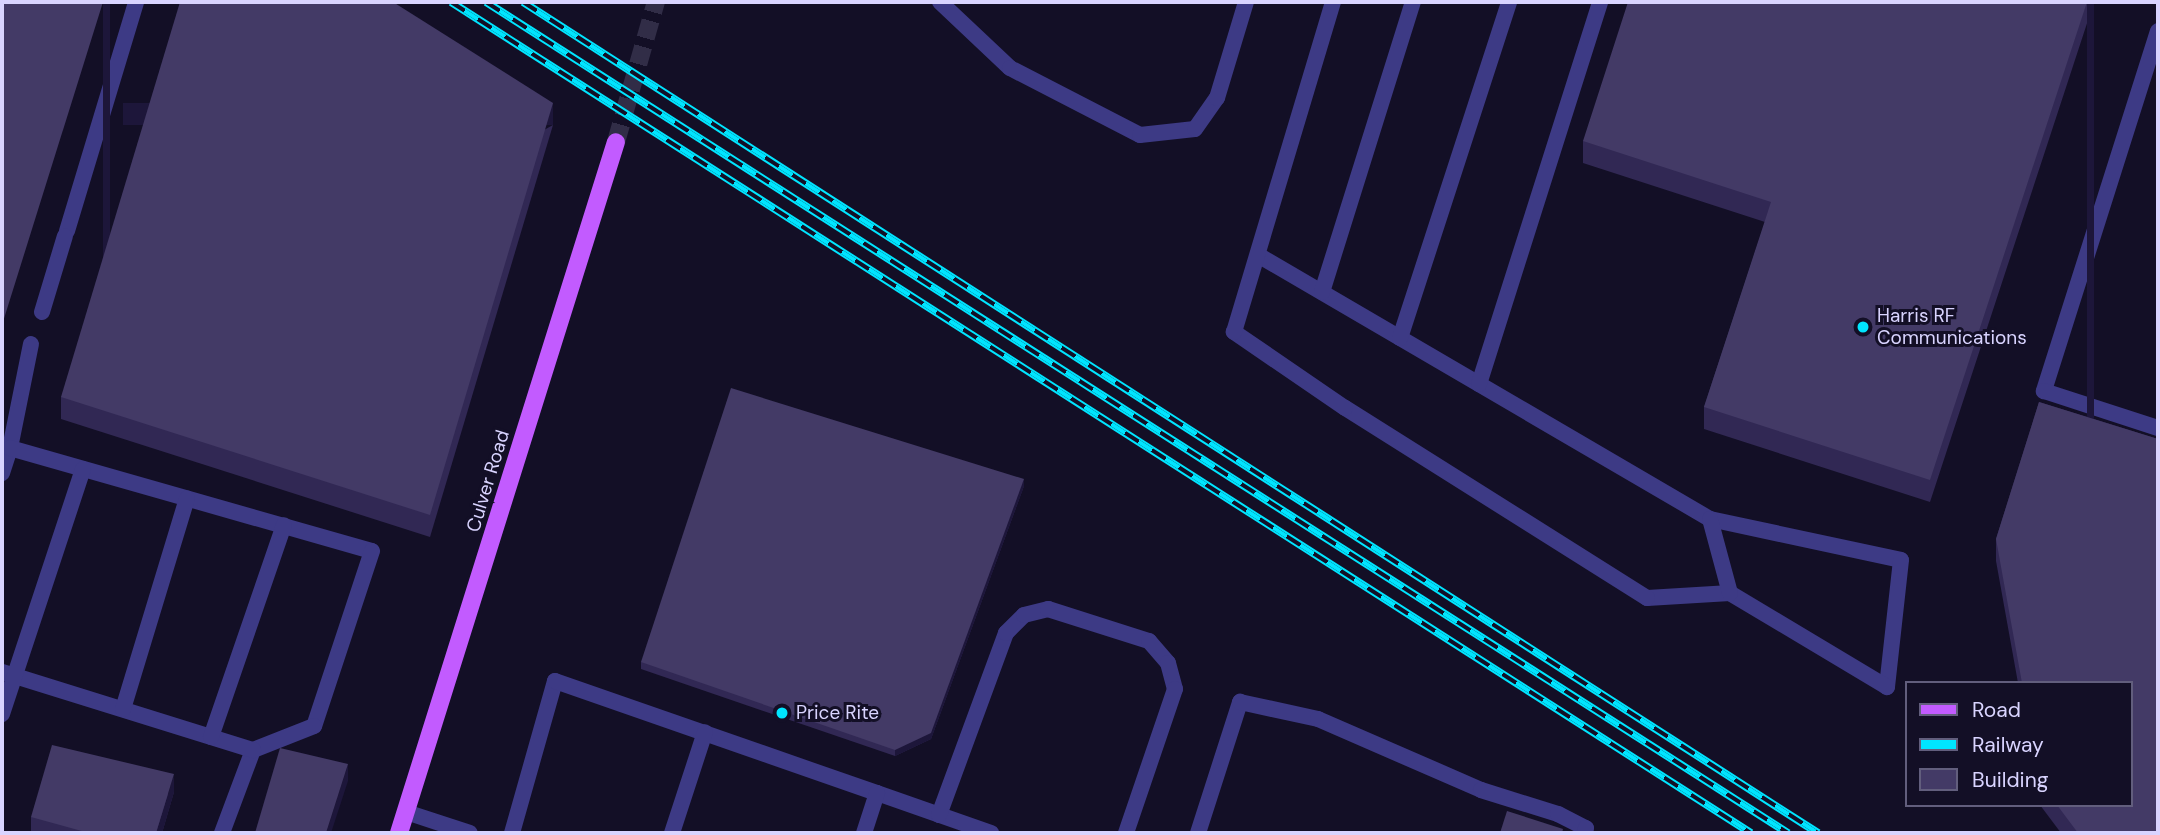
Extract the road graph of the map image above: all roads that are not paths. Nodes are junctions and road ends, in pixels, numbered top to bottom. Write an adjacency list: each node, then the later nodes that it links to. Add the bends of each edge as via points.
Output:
1 (136, 2): 12 (lane)
2 (940, 2): 3 (lane, via 1010,68 1140,135 1195,129 1217,98)
3 (1246, 2)
4 (1333, 2): 10 (lane)
5 (1413, 2): 11 (lane)
6 (1509, 2): 13 (lane)
7 (1600, 2): 15 (lane)
8 (2158, 32): 16 (lane, via 2043,391)
9 (616, 142): 31 (main road, Culver Road)
10 (1258, 255): 11 (lane); 23 (lane, via 1234,332 1345,408 1647,598)
11 (1322, 292): 13 (lane)
12 (42, 312)
13 (1400, 338): 15 (lane)
14 (31, 344): 17 (lane)
15 (1479, 384): 21 (lane)
16 (2158, 428)
17 (10, 448): 18 (lane); 19 (lane)
18 (83, 469): 20 (lane); 24 (lane)
19 (2, 473)
20 (187, 498): 22 (lane); 25 (lane)
21 (1710, 519): 23 (lane); 23 (lane, via 1901,560 1887,687)
22 (284, 525): 28 (lane); 29 (lane, via 372,551 314,726)
23 (1730, 593)
24 (8, 674): 25 (lane); 26 (lane)
25 (123, 709): 28 (lane)
26 (2, 715)
27 (705, 732): 30 (lane); 36 (lane, via 555,681); 37 (lane)
28 (211, 737): 29 (lane)
29 (253, 750): 33 (lane)
30 (877, 793): 32 (lane); 38 (lane)
31 (406, 812): 34 (main road, Culver Road); 35 (lane)
32 (939, 815): 39 (lane); 40 (lane, via 1006,633 1024,615 1048,609 1149,641 1168,663 1175,689)
33 (222, 833)
34 (399, 833)
35 (470, 833)
36 (512, 833)
37 (672, 833)
38 (864, 833)
39 (991, 833)
40 (1126, 833)
41 (1198, 833): 42 (lane, via 1240,702 1318,719 1481,789 1558,814 1586,828)
42 (1585, 833)

